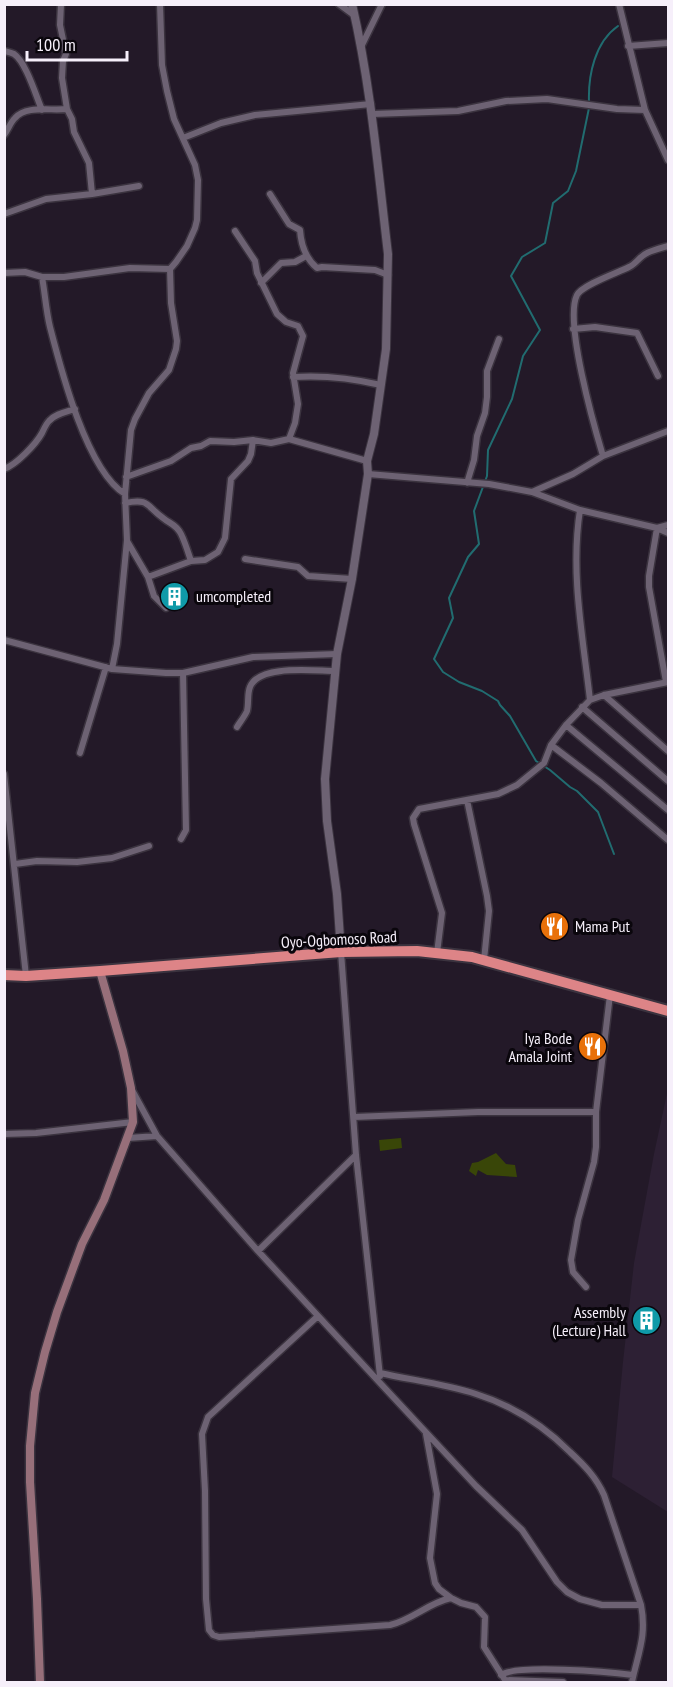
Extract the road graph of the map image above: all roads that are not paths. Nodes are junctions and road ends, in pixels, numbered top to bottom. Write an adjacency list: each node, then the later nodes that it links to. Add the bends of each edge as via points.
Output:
1 (61, 4): 13 (street, via 60,25 66,54 62,78)
2 (160, 4): 18 (street, via 162,65 174,119)
3 (339, 4): 7 (street)
4 (352, 4): 7 (street)
5 (382, 4): 9 (street)
6 (619, 4): 10 (street)
7 (354, 15): 9 (street)
8 (669, 43): 10 (street)
9 (362, 45): 12 (street)
10 (628, 46): 15 (street)
11 (4, 51): 14 (street, via 18,58)
12 (370, 104): 16 (street); 18 (street, via 255,115)
13 (67, 109): 14 (street); 21 (street, via 89,164)
14 (42, 110): 17 (street, via 16,116)
15 (645, 110): 16 (street, via 547,99 506,101 458,111); 19 (street)
16 (372, 114): 29 (street)
17 (4, 135)
18 (183, 138): 27 (street, via 198,180 197,220 188,246)
19 (669, 160)
20 (139, 186): 21 (street)
21 (92, 194): 23 (street, via 46,199)
22 (270, 194): 26 (street, via 289,224 300,230)
23 (4, 214)
24 (236, 231): 31 (street, via 255,261)
25 (669, 246): 32 (street, via 645,254 631,266 578,292)
26 (306, 256): 29 (street, via 317,268 375,270); 31 (street, via 281,263)
27 (170, 268): 30 (street); 45 (street, via 177,349 169,370 149,393 135,419)
28 (4, 273): 30 (street, via 25,272)
29 (388, 275): 36 (street)
30 (42, 277): 37 (street, via 49,325)
31 (261, 283): 35 (street, via 280,318 302,330)
32 (573, 329): 34 (street, via 595,327 638,333); 41 (street)
33 (499, 339): 46 (street, via 487,371 485,413)
34 (658, 376)
35 (293, 377): 36 (street, via 331,376); 39 (street, via 298,404)
36 (381, 385): 42 (street)
37 (75, 409): 43 (street, via 48,421 31,447); 48 (street, via 93,455)
38 (669, 431): 41 (street)
39 (289, 439): 40 (street, via 272,443); 42 (street)
40 (253, 440): 45 (street, via 210,441 171,461); 56 (street, via 252,454 231,479 224,542 210,558)
41 (603, 456): 47 (street)
42 (367, 461): 44 (street)
43 (4, 469)
44 (368, 474): 46 (street); 58 (street)
45 (126, 477): 48 (street)
46 (466, 483): 47 (street)
47 (532, 492): 50 (street)
48 (125, 494): 49 (street)
49 (125, 503): 54 (street); 56 (street, via 138,500 172,522)
50 (580, 510): 52 (street); 67 (street, via 576,554)
51 (669, 525): 52 (street)
52 (657, 528): 53 (street); 65 (street, via 649,587)
53 (669, 534)
54 (127, 540): 57 (street); 62 (street, via 117,644)
55 (245, 559): 58 (street, via 298,567 308,576)
56 (191, 561): 57 (street)
57 (148, 577): 59 (street, via 154,596)
58 (352, 579): 61 (street)
59 (166, 608)
60 (4, 640): 62 (street)
61 (337, 654): 63 (street); 64 (street, via 253,657)
62 (109, 668): 64 (street); 73 (street)
63 (335, 671): 70 (street, via 296,670 260,676 248,690 247,711); 82 (street, via 325,779)
64 (183, 673): 78 (street, via 186,831)
65 (667, 682): 66 (street)
66 (604, 695): 67 (street); 72 (street)
67 (590, 700): 68 (street)
68 (582, 707): 69 (street); 75 (street)
69 (566, 725): 71 (street); 77 (street)
70 (237, 727)
71 (551, 745): 76 (street, via 544,763 517,785 498,794); 79 (street)
72 (669, 751)
73 (80, 753)
74 (4, 774): 81 (street)
75 (669, 781)
76 (467, 800): 83 (street, via 419,809 413,818 442,914); 84 (street, via 489,911)
77 (669, 810)
78 (181, 839)
79 (669, 840)
80 (149, 846): 81 (street, via 112,858)
81 (15, 864): 87 (street)
82 (341, 952): 83 (highway, Oyo-Ogbomoso Road); 85 (highway, Oyo-Ogbomoso Road); 92 (street)
83 (437, 953): 84 (highway, Oyo-Ogbomoso Road)
84 (484, 960): 88 (highway, Oyo-Ogbomoso Road)
85 (99, 971): 87 (highway, Oyo-Ogbomoso Road); 90 (main road)
86 (4, 975): 87 (highway, Oyo-Ogbomoso Road)
87 (26, 976)
88 (610, 995): 89 (highway, Oyo-Ogbomoso Road); 91 (street)
89 (669, 1011)
90 (131, 1088): 93 (main road); 95 (street)
91 (596, 1113): 92 (street); 99 (street, via 594,1162 571,1260 573,1272)
92 (354, 1117): 97 (street)
93 (133, 1122): 94 (street); 96 (main road)
94 (4, 1134)
95 (157, 1136): 96 (street); 98 (street)
96 (128, 1138): 110 (main road, via 57,1312 35,1393 30,1482)
97 (356, 1155): 98 (street); 101 (street)
98 (258, 1251): 100 (street)
99 (586, 1287)
100 (318, 1316): 102 (street); 106 (street, via 208,1417 204,1425 209,1630 219,1637 390,1624 408,1619)
101 (380, 1373): 102 (street); 107 (street, via 488,1398 512,1408 563,1444 599,1483)
102 (381, 1384): 103 (street)
103 (426, 1432): 104 (street, via 437,1494 430,1558); 107 (street, via 522,1530 567,1593 603,1605)
104 (439, 1589): 105 (street); 106 (street)
105 (450, 1598): 106 (street); 108 (street, via 476,1607 484,1617 484,1647)
106 (432, 1604)
107 (641, 1605): 109 (street, via 644,1633)
108 (501, 1675): 109 (street, via 510,1671 560,1670 608,1672); 111 (street, via 507,1681)
109 (632, 1679)
110 (40, 1683)
111 (563, 1683)

